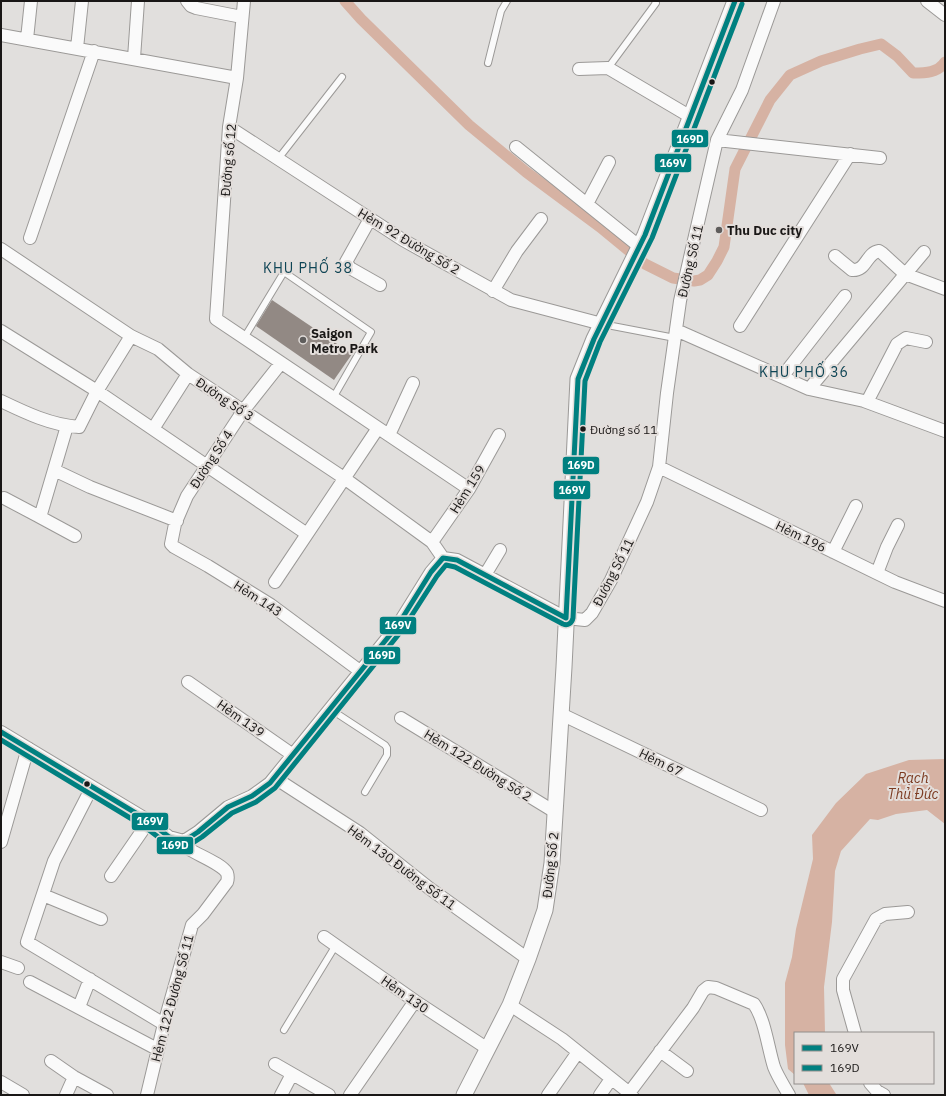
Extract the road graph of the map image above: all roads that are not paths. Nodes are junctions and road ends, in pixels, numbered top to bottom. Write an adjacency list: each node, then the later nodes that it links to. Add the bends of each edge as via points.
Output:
1 (31, 1): 14 (street)
2 (82, 1): 15 (street)
3 (138, 1): 17 (street)
4 (187, 1): 12 (street, via 196,8)
5 (244, 1): 12 (street, Đường số 12)
6 (507, 1): 18 (lane, via 501,11)
7 (655, 1): 19 (lane)
8 (735, 1): 23 (street)
9 (774, 1): 25 (street, Đường Số 11, via 742,90)
10 (927, 1): 11 (street)
11 (945, 15)
12 (242, 17): 21 (street, Đường số 12)
13 (1, 35): 14 (street)
14 (27, 40): 15 (street)
15 (77, 48): 16 (street)
16 (94, 51): 17 (street); 34 (street)
17 (134, 58): 21 (street)
18 (488, 63)
19 (608, 68): 20 (street); 23 (street)
20 (579, 69)
21 (237, 78): 24 (street, Đường số 12)
22 (342, 78): 29 (lane)
23 (691, 117): 35 (street)
24 (229, 127): 29 (street, Hẻm 92 Đường Số 2); 49 (street, Đường số 12, via 216,319)
25 (717, 140): 27 (street); 47 (street, Đường Số 11, via 682,295)
26 (516, 147): 31 (street)
27 (850, 154): 28 (street); 45 (street)
28 (880, 158)
29 (278, 159): 32 (street, Hẻm 92 Đường Số 2)
30 (609, 162): 31 (street)
31 (587, 204): 35 (street)
32 (370, 219): 40 (street, via 346,262 350,268); 42 (street, Hẻm 92 Đường Số 2)
33 (541, 219): 42 (street)
34 (30, 238)
35 (640, 246): 44 (street)
36 (1, 249): 48 (street, Đường Số 3)
37 (924, 252): 39 (street)
38 (835, 256): 39 (street, via 855,271 862,268 873,254 882,252)
39 (905, 274): 41 (street); 55 (street)
40 (380, 285)
41 (945, 289)
42 (493, 290): 44 (street, Hẻm 92 Đường Số 2, via 511,300)
43 (845, 296): 53 (street)
44 (602, 324): 47 (lane); 87 (street, via 578,379)
45 (740, 326)
46 (1, 331): 56 (street)
47 (676, 334): 53 (street); 68 (street, Đường Số 11)
48 (131, 336): 52 (street, Đường Số 3, via 158,349); 56 (street)
49 (244, 338): 51 (street); 57 (lane, via 284,272 371,332)
50 (926, 342): 59 (street, via 906,338 897,344)
51 (281, 363): 57 (street); 60 (street, Đường Số 4)
52 (188, 374): 60 (street, Đường Số 3); 63 (street)
53 (782, 377): 55 (street)
54 (413, 383): 66 (street)
55 (809, 390): 59 (street)
56 (97, 391): 61 (street, via 79,427); 63 (street)
57 (333, 398): 62 (street)
58 (1, 401): 61 (street, via 39,418)
59 (867, 402): 64 (street)
60 (243, 410): 67 (street, Đường Số 4); 70 (street, Đường Số 3)
61 (67, 426): 69 (street)
62 (378, 428): 66 (street); 70 (street)
63 (153, 429): 67 (street)
64 (945, 431)
65 (498, 434): 71 (street, Hẻm 159)
66 (389, 435): 71 (street)
67 (207, 466): 75 (street, Đường Số 4, via 187,496); 77 (street)
68 (659, 467): 81 (street, Hẻm 196); 87 (street, Đường Số 11, via 647,502 611,580 592,613 586,620)
69 (54, 470): 74 (street, via 41,514); 75 (street)
70 (344, 478): 77 (street); 79 (street, Đường Số 3)
71 (469, 489): 79 (street, Hẻm 159)
72 (2, 500): 74 (street)
73 (856, 506): 81 (street)
74 (38, 516): 78 (street)
75 (176, 521): 88 (street, Hẻm 143, via 172,541 174,547 271,605)
76 (898, 525): 83 (street)
77 (306, 534): 85 (street)
78 (75, 536)
79 (432, 542): 82 (street, Đường Số 3)
80 (500, 550): 84 (street)
81 (833, 552): 83 (street, Hẻm 196)
82 (443, 558): 84 (street, Đường Số 11, via 456,560); 88 (street, via 431,572 398,625)
83 (877, 573): 86 (street, Hẻm 196)
84 (485, 575): 87 (street, Đường Số 11)
85 (275, 582)
86 (945, 601)
87 (566, 618): 91 (street, Đường Số 2)
88 (360, 671): 90 (street)
89 (188, 682): 95 (street, Hẻm 139)
90 (330, 710): 95 (street); 98 (lane, via 387,748 387,755)
91 (561, 714): 100 (street, Hẻm 67); 101 (street, Đường Số 2)
92 (401, 718): 101 (street, Hẻm 122 Đường Số 2)
93 (1, 732): 94 (street)
94 (28, 748): 97 (street); 99 (street)
95 (293, 755): 96 (street)
96 (275, 778): 103 (street, via 252,796 228,807); 111 (street, Hẻm 130 Đường Số 11, via 360,834 429,888)
97 (92, 788): 102 (street); 106 (street, via 54,861)
98 (365, 792)
99 (5, 809): 104 (street)
100 (760, 810)
101 (555, 812): 111 (street, Đường Số 2, via 552,863 545,910)
102 (149, 821): 103 (street, via 169,837); 105 (street)
103 (184, 841): 119 (street, Hẻm 122 Đường Số 11, via 189,849 227,872 228,877 227,882 192,925)
104 (1, 842)
105 (110, 876)
106 (43, 895): 108 (street); 114 (street, via 27,942)
107 (908, 912): 121 (street, via 885,914 876,919 843,978 843,990)
108 (100, 919)
109 (324, 937): 110 (street, Hẻm 130)
110 (336, 945): 116 (street, Hẻm 130); 120 (lane)
111 (528, 959): 117 (street, Đường Số 2)
112 (1, 962): 113 (street)
113 (18, 968)
114 (90, 979): 118 (street); 119 (street)
115 (30, 982): 118 (street)
116 (416, 1001): 122 (street, Hẻm 130); 141 (street)
117 (510, 1005): 122 (street, Đường Số 2); 125 (street)
118 (80, 1008): 123 (street)
119 (164, 1024): 123 (street, Hẻm 122 Đường Số 11)
120 (284, 1030)
121 (855, 1032)
122 (488, 1049): 142 (street, Đường Số 2)
123 (157, 1050): 134 (street, Hẻm 122 Đường Số 11)
124 (660, 1051): 128 (street); 135 (street); 145 (street, via 703,991 708,987 716,988 754,1004 758,1009 775,1068)
125 (578, 1052): 131 (street); 143 (street)
126 (51, 1061): 130 (street)
127 (275, 1064): 129 (street)
128 (687, 1071)
129 (292, 1074): 139 (street); 140 (street)
130 (74, 1077): 137 (street); 138 (street)
131 (611, 1079): 135 (street); 144 (street)
132 (1, 1082): 136 (street)
133 (871, 1084): 146 (street)
134 (149, 1094)
135 (630, 1094)
136 (23, 1095)
137 (66, 1095)
138 (107, 1095)
139 (281, 1095)
140 (329, 1095)
141 (350, 1095)
142 (464, 1095)
143 (548, 1095)
144 (600, 1095)
145 (789, 1095)
146 (884, 1095)

